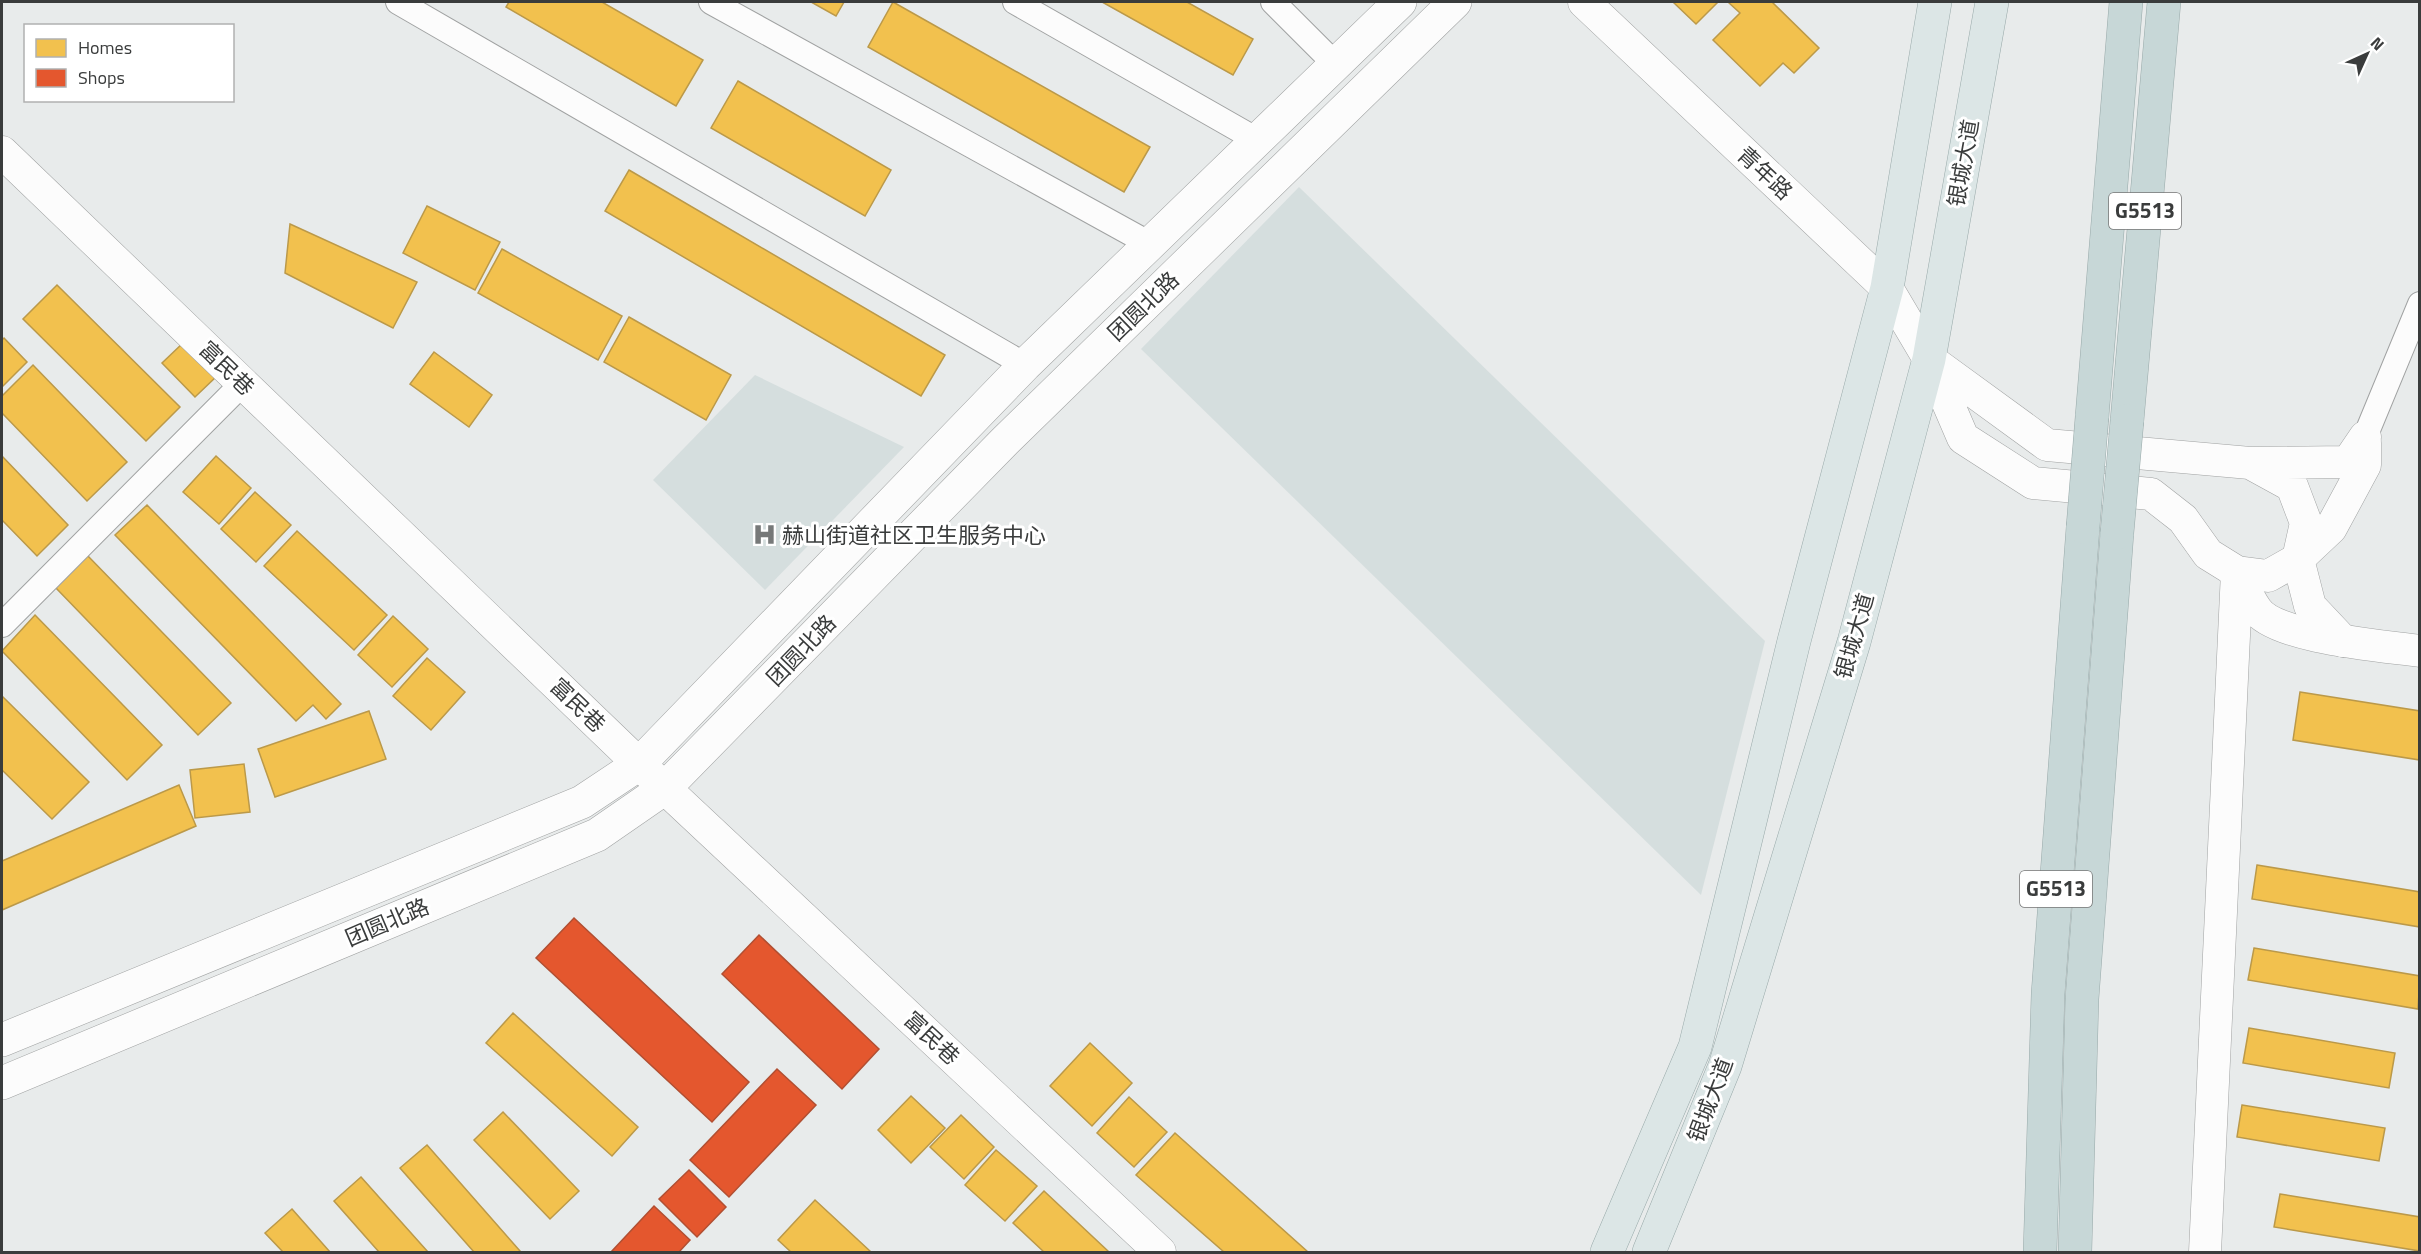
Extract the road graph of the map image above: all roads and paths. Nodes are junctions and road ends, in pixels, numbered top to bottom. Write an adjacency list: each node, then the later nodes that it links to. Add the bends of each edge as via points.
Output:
1 (398, 2): 19 (street)
2 (711, 2): 15 (street)
3 (1015, 2): 13 (street)
4 (1274, 2): 12 (street)
5 (1400, 2): 12 (main road, 团圆北路)
6 (1455, 2): 29 (main road, 团圆北路, via 1013,433)
7 (1584, 2): 16 (street, 青年路)
8 (1935, 2): 16 (main road, 银城大道)
9 (1992, 2): 18 (main road, 银城大道)
10 (2126, 2): 35 (highway, G5513, bridge, via 2048,994)
11 (2164, 2): 36 (highway, G5513, bridge, via 2117,533 2082,999)
12 (1335, 64): 13 (main road, 团圆北路)
13 (1257, 140): 15 (main road, 团圆北路)
14 (2, 152): 20 (street, 富民巷)
15 (1150, 244): 19 (main road, 团圆北路)
16 (1887, 288): 18 (street, 青年路); 33 (main road, 银城大道, via 1794,641 1695,1047)
17 (2420, 303): 21 (street)
18 (1929, 359): 22 (street, via 2047,446); 24 (street, 青年路, via 1963,438 2032,483 2151,494 2183,519 2208,554); 34 (main road, 银城大道, via 1854,642 1725,1066)
19 (1025, 365): 28 (main road, 团圆北路)
20 (243, 383): 25 (street); 28 (street, 富民巷)
21 (2365, 437): 22 (street, via 2348,462); 23 (street, via 2365,465 2331,528)
22 (2250, 462): 23 (street, via 2292,486 2306,523)
23 (2298, 559): 24 (street, via 2268,576); 26 (street, via 2310,606)
24 (2237, 572): 26 (street, via 2257,611 2287,629); 37 (street)
25 (2, 625)
26 (2343, 641): 27 (street)
27 (2420, 651)
28 (639, 764): 29 (street, 富民巷); 30 (main road, 团圆北路, via 582,802)
29 (665, 788): 31 (main road, 团圆北路, via 597,835); 32 (street, 富民巷)
30 (2, 1040)
31 (2, 1083)
32 (1160, 1252)
33 (1607, 1252)
34 (1649, 1252)
35 (2040, 1252)
36 (2075, 1252)
37 (2205, 1252)

